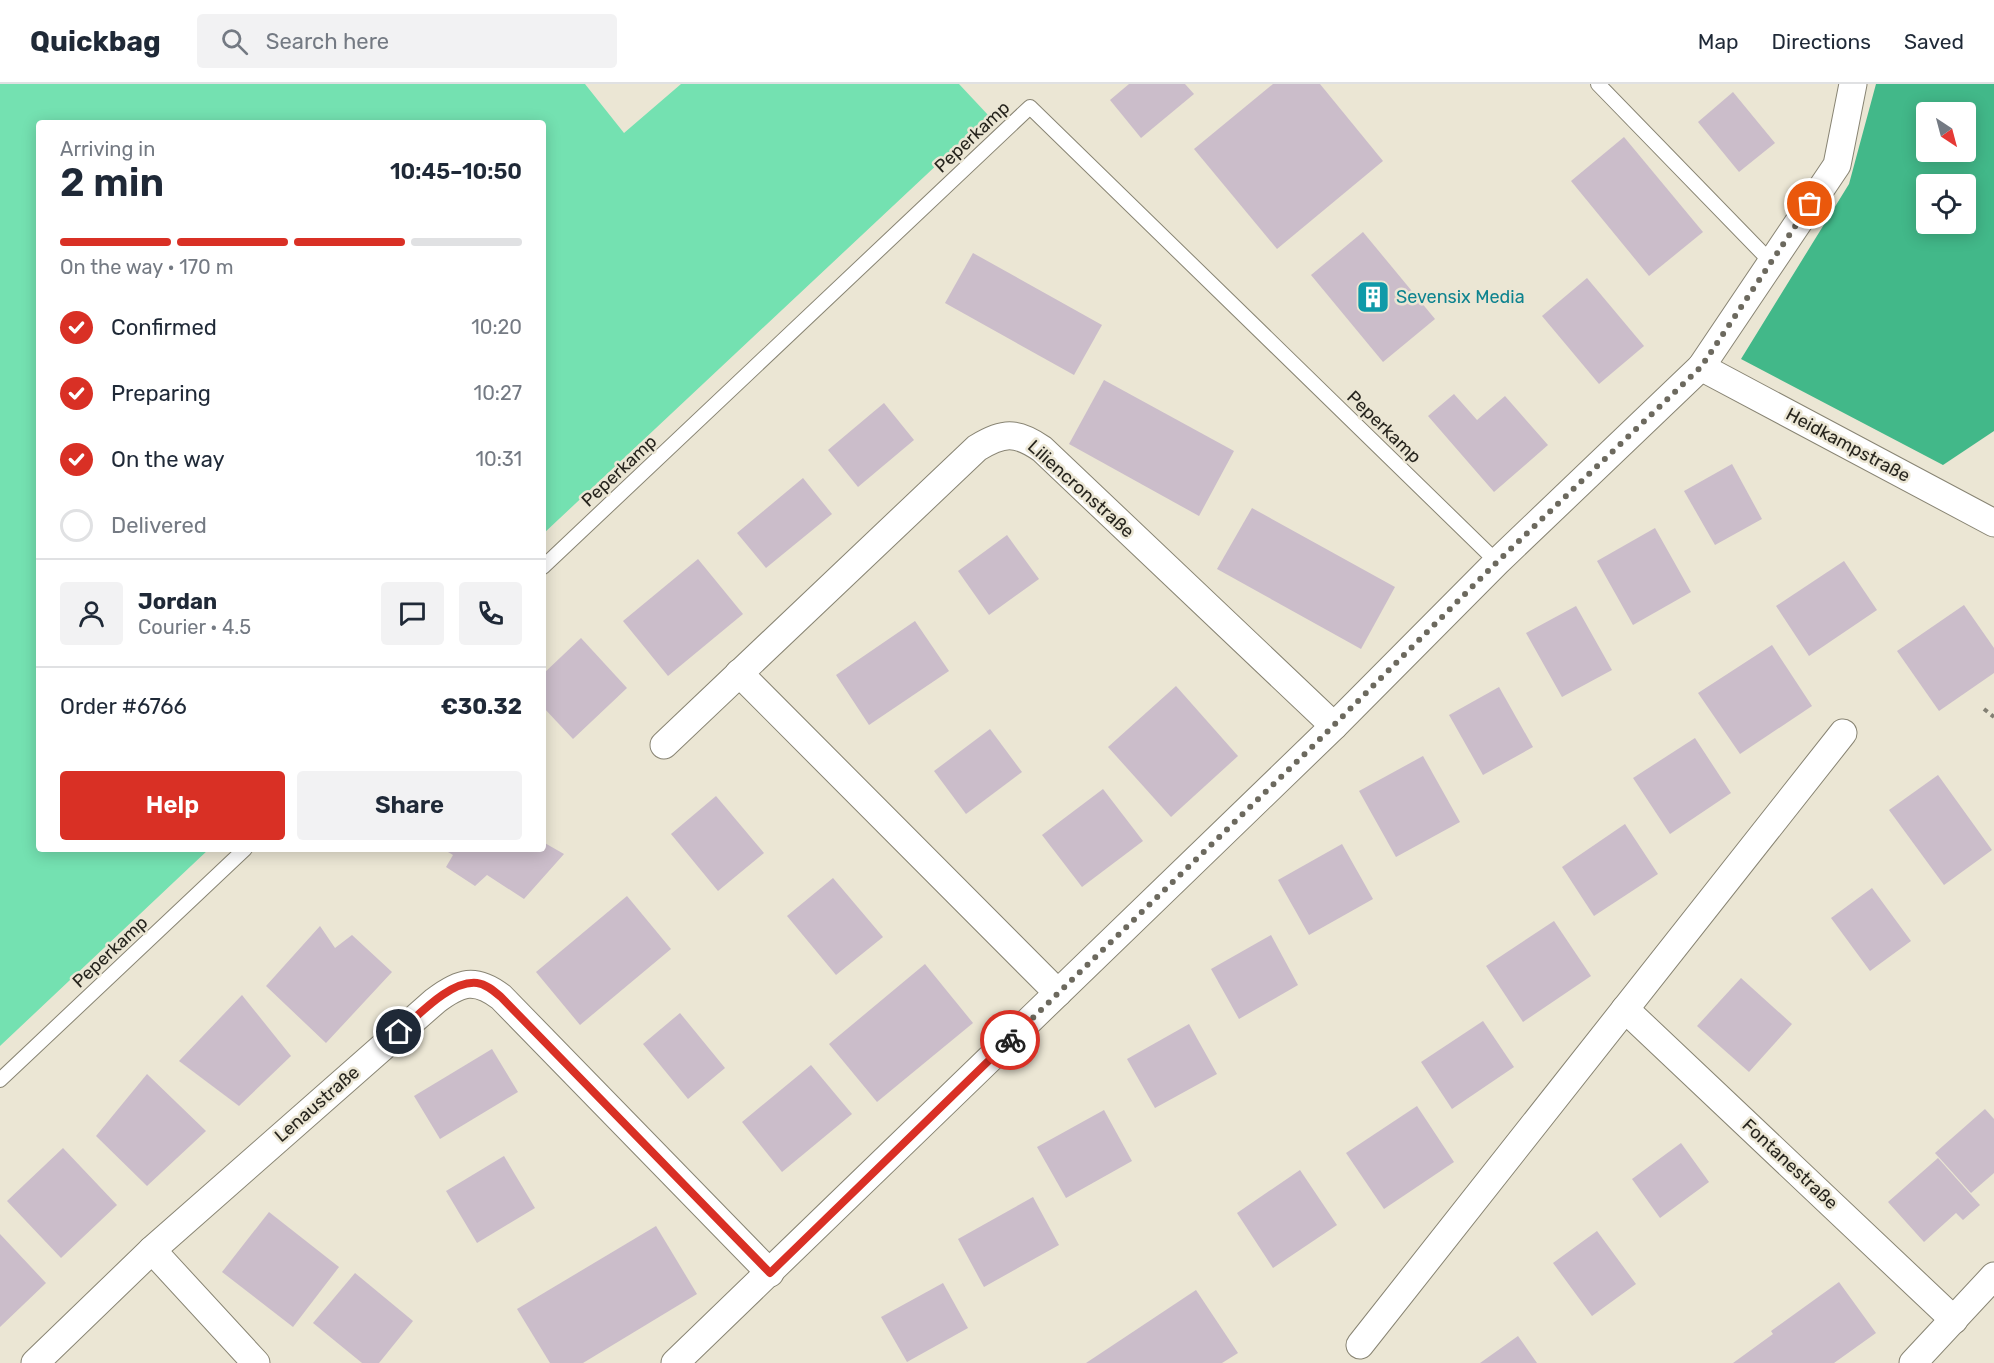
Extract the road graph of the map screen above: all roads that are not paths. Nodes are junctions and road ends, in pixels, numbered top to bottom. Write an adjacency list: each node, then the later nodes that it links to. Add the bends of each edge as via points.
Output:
1 (1598, 84): 3 (lane)
2 (1853, 84): 3 (street, via 1837,165)
3 (1771, 262): 4 (street)
4 (1701, 367): 5 (street, Heidkampstraße); 6 (street)
5 (1994, 523)
6 (1497, 562): 7 (lane, Peperkamp, via 1030,107); 9 (street)
7 (546, 564)
8 (740, 673): 9 (street, Liliencronstraße, via 977,448 990,440 1017,435 1042,449); 11 (street, Liliencronstraße); 13 (street)
9 (1334, 726): 13 (street)
10 (1843, 733): 14 (street)
11 (664, 745)
12 (242, 852): 15 (lane, Peperkamp)
13 (1058, 993): 17 (street)
14 (1625, 1009): 19 (street, Fontanestraße); 20 (street)
15 (0, 1080)
16 (152, 1250): 17 (street, Lenaustraße, via 435,1001 462,985 477,983 501,997); 22 (street, Lenaustraße); 23 (street)
17 (770, 1273): 21 (street)
18 (1994, 1276): 19 (street)
19 (1954, 1320): 24 (street)
20 (1360, 1345)
21 (678, 1362)
22 (35, 1363)
23 (256, 1363)
24 (1913, 1363)

